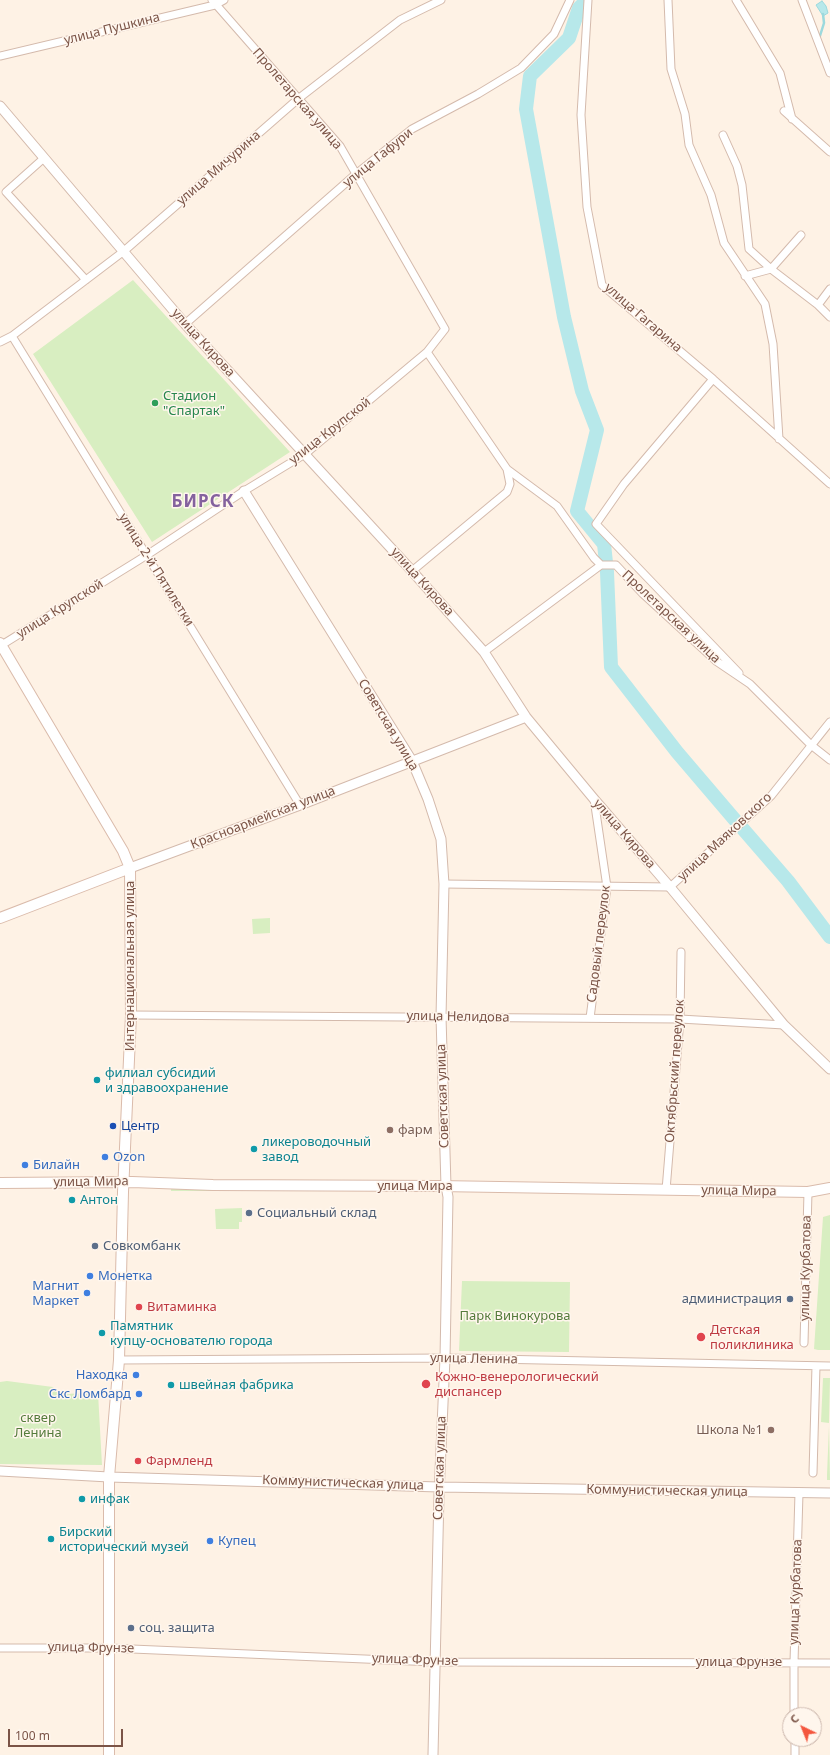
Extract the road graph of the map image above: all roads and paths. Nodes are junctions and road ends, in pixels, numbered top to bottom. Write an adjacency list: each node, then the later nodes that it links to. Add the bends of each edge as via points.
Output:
1 (224, 0): 8 (street, улица Пушкина)
2 (441, 0): 11 (street, улица Мичурина, via 400,20)
3 (570, 0): 18 (street, улица Гафури, via 554,34 521,68 412,129)
4 (588, 0): 32 (street, улица Гагарина, via 581,115 587,206 602,285)
5 (668, 0): 22 (street, via 671,69 685,114 689,145 711,195 724,243)
6 (736, 0): 14 (street, via 780,73)
7 (802, 0): 10 (street)
8 (213, 2): 9 (street, улица Пушкина); 11 (street, Пролетарская улица)
9 (0, 56)
10 (830, 73)
11 (298, 99): 18 (street, Пролетарская улица, via 340,146); 20 (street, улица Мичурина)
12 (0, 106): 17 (street, улица Кирова)
13 (784, 111): 14 (street)
14 (792, 119): 16 (street)
15 (723, 135): 21 (street, via 737,166 742,185 749,249)
16 (830, 152)
17 (44, 158): 20 (street, улица Кирова); 23 (street, via 6,192)
18 (356, 174): 27 (street, улица Гафури); 28 (street, Пролетарская улица)
19 (801, 235): 21 (street)
20 (124, 251): 23 (street, улица Мичурина); 27 (street, улица Кирова)
21 (771, 269): 22 (street); 25 (street)
22 (745, 276): 33 (street, via 765,304 774,344)
23 (86, 280): 29 (street, улица Мичурина)
24 (830, 289): 25 (street)
25 (818, 305): 26 (street)
26 (830, 317)
27 (185, 324): 34 (street, улица Кирова)
28 (445, 329): 31 (street, улица Крупской)
29 (12, 336): 30 (street, улица Мичурина); 38 (street, улица 2-й Пятилетки)
30 (0, 342)
31 (427, 352): 34 (street, улица Крупской); 35 (street)
32 (713, 379): 33 (street, улица Гагарина); 43 (street, Пролетарская улица, via 624,484 596,524)
33 (779, 439): 36 (street, улица Гагарина)
34 (305, 454): 37 (street, улица Крупской); 40 (street, улица Кирова)
35 (507, 469): 39 (street, via 557,506 594,558); 40 (street, via 510,484 507,492)
36 (830, 484)
37 (244, 491): 38 (street, улица Крупской); 48 (street, Советская улица)
38 (147, 555): 41 (street, улица Крупской); 50 (street, улица 2-й Пятилетки)
39 (602, 565): 42 (street); 43 (street, Пролетарская улица, via 616,565 643,594 716,661)
40 (412, 571): 42 (street, улица Кирова)
41 (1, 645): 51 (main road, Интернациональная улица, via 123,851)
42 (484, 652): 44 (street, улица Кирова)
43 (750, 684): 46 (street, Пролетарская улица)
44 (526, 717): 48 (street, Красноармейская улица); 49 (street, улица Кирова)
45 (830, 722): 46 (street, улица Маяковского)
46 (811, 745): 47 (street, Пролетарская улица); 54 (street, улица Маяковского, via 771,796)
47 (830, 760)
48 (412, 761): 50 (street, Красноармейская улица); 52 (street, Советская улица, via 441,839)
49 (594, 799): 53 (street, Садовый переулок); 54 (street, улица Кирова)
50 (300, 805): 51 (street, Красноармейская улица)
51 (130, 868): 55 (main road, Красноармейская улица); 57 (main road, Интернациональная улица)
52 (444, 884): 53 (street, улица Маяковского); 58 (street, Советская улица)
53 (608, 887): 54 (street, улица Маяковского); 59 (street, Садовый переулок)
54 (670, 887): 61 (street, улица Кирова)
55 (0, 918)
56 (681, 952): 60 (street, Октябрьский переулок)
57 (131, 1015): 58 (street, улица Нелидова); 63 (main road, Интернациональная улица)
58 (441, 1017): 59 (street, улица Нелидова); 65 (street, Советская улица)
59 (590, 1018): 60 (street, улица Нелидова)
60 (680, 1019): 61 (street, улица Нелидова); 67 (street, Октябрьский переулок)
61 (784, 1025): 62 (street, улица Кирова)
62 (830, 1069)
63 (124, 1182): 64 (main road, улица Мира); 65 (main road, улица Мира); 71 (main road, Интернациональная улица)
64 (0, 1183)
65 (446, 1186): 67 (main road, улица Мира); 70 (street, Советская улица, via 448,1197)
66 (830, 1188): 68 (main road, улица Мира)
67 (666, 1190): 68 (main road, улица Мира)
68 (808, 1192): 69 (street, улица Курбатова)
69 (804, 1343)
70 (445, 1358): 71 (street, улица Ленина); 72 (street, улица Ленина); 77 (street, Советская улица)
71 (119, 1360): 76 (main road, Интернациональная улица)
72 (816, 1366): 73 (street, улица Ленина); 75 (street)
73 (830, 1366)
74 (0, 1471): 76 (street, Коммунистическая улица)
75 (813, 1473)
76 (109, 1477): 77 (street, Коммунистическая улица); 81 (main road, Интернациональная улица)
77 (439, 1487): 78 (street, Коммунистическая улица); 82 (street, Советская улица)
78 (799, 1493): 79 (street, Коммунистическая улица); 83 (street, улица Курбатова)
79 (830, 1493)
80 (0, 1648): 81 (street, улица Фрунзе)
81 (109, 1648): 82 (street, улица Фрунзе); 86 (main road, Интернациональная улица)
82 (434, 1662): 83 (street, улица Фрунзе); 87 (street, Советская улица)
83 (794, 1662): 84 (street, улица Фрунзе); 85 (street, улица Курбатова)
84 (830, 1662)
85 (794, 1707)
86 (109, 1755)
87 (433, 1755)

